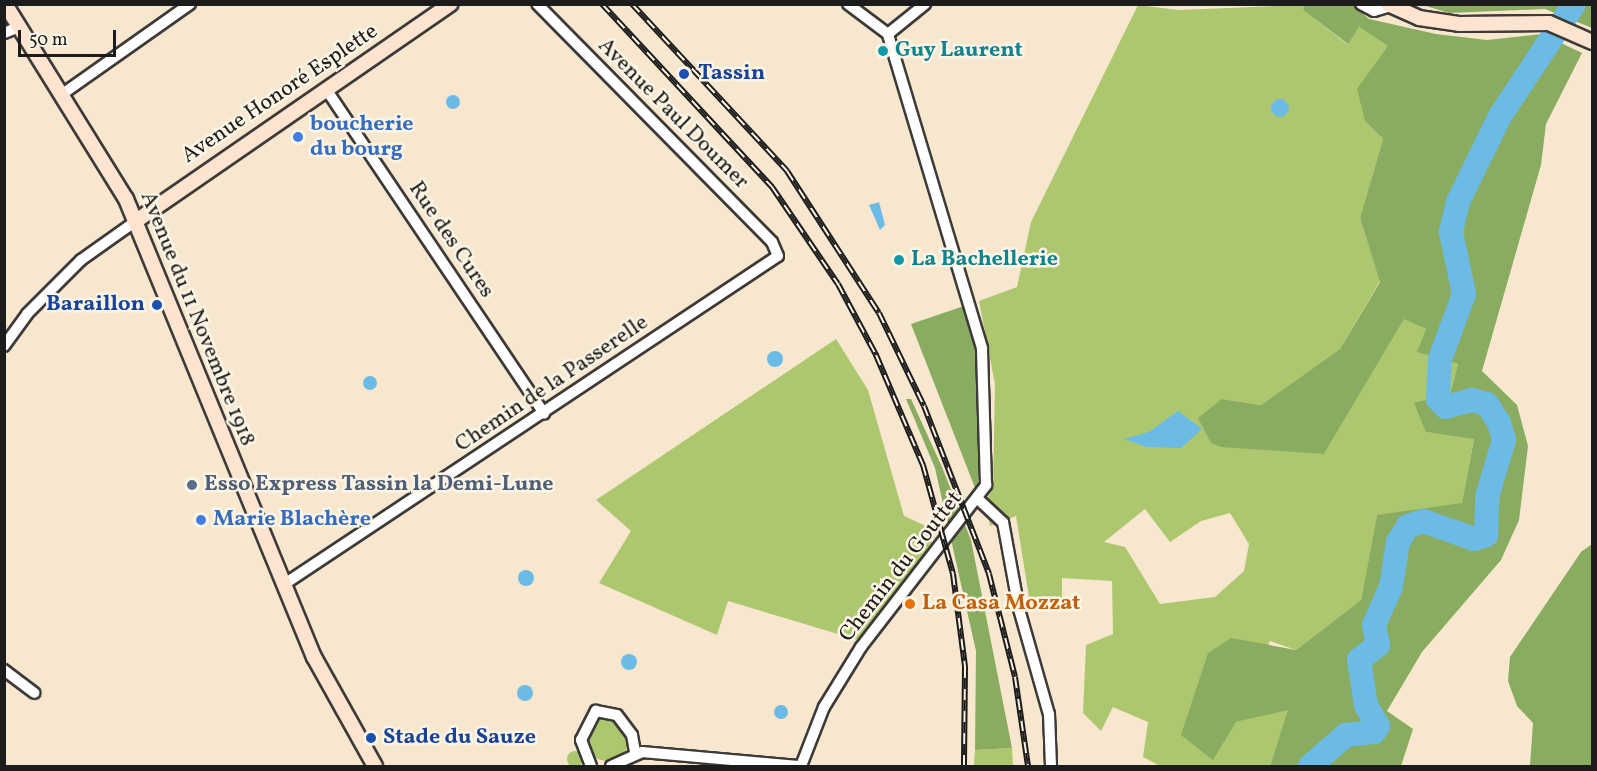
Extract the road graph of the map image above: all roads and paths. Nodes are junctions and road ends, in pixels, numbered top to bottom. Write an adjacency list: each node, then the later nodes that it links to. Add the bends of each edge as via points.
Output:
1 (5, 4): 9 (main road, Avenue du 11 Novembre 1918)
2 (190, 4): 14 (street)
3 (450, 4): 13 (main road, Avenue Honoré Esplette)
4 (537, 4): 16 (street, Avenue Paul Doumer)
5 (848, 4): 11 (street)
6 (1361, 4): 8 (street, via 1374,12)
7 (923, 5): 11 (street)
8 (1390, 5): 12 (main road, via 1459,24 1549,23)
9 (19, 27): 10 (street); 14 (main road, Avenue du 11 Novembre 1918)
10 (4, 33)
11 (888, 34): 19 (street, Chemin du Gouttet, via 982,348 988,439 986,485)
12 (1593, 42)
13 (326, 89): 15 (main road, Avenue Honoré Esplette); 18 (street, Rue des Cures)
14 (61, 94): 15 (main road, Avenue du 11 Novembre 1918)
15 (136, 221): 17 (street, via 81,260 27,314); 20 (main road, Avenue du 11 Novembre 1918)
16 (778, 253): 18 (street, Chemin de la Passerelle)
17 (4, 346)
18 (544, 413): 20 (street, Chemin de la Passerelle)
19 (979, 500): 27 (street, Chemin du Gouttet, via 861,647 824,707); 28 (street, via 1003,522 1019,609 1049,714)
20 (283, 585): 24 (main road, Avenue du 11 Novembre 1918, via 331,693)
21 (4, 669): 22 (street)
22 (34, 693)
23 (635, 752): 25 (street, via 634,740 617,715 596,711 586,721 581,740); 26 (street); 27 (street)
24 (370, 764)
25 (591, 766)
26 (611, 766)
27 (800, 766)
28 (1051, 766)

